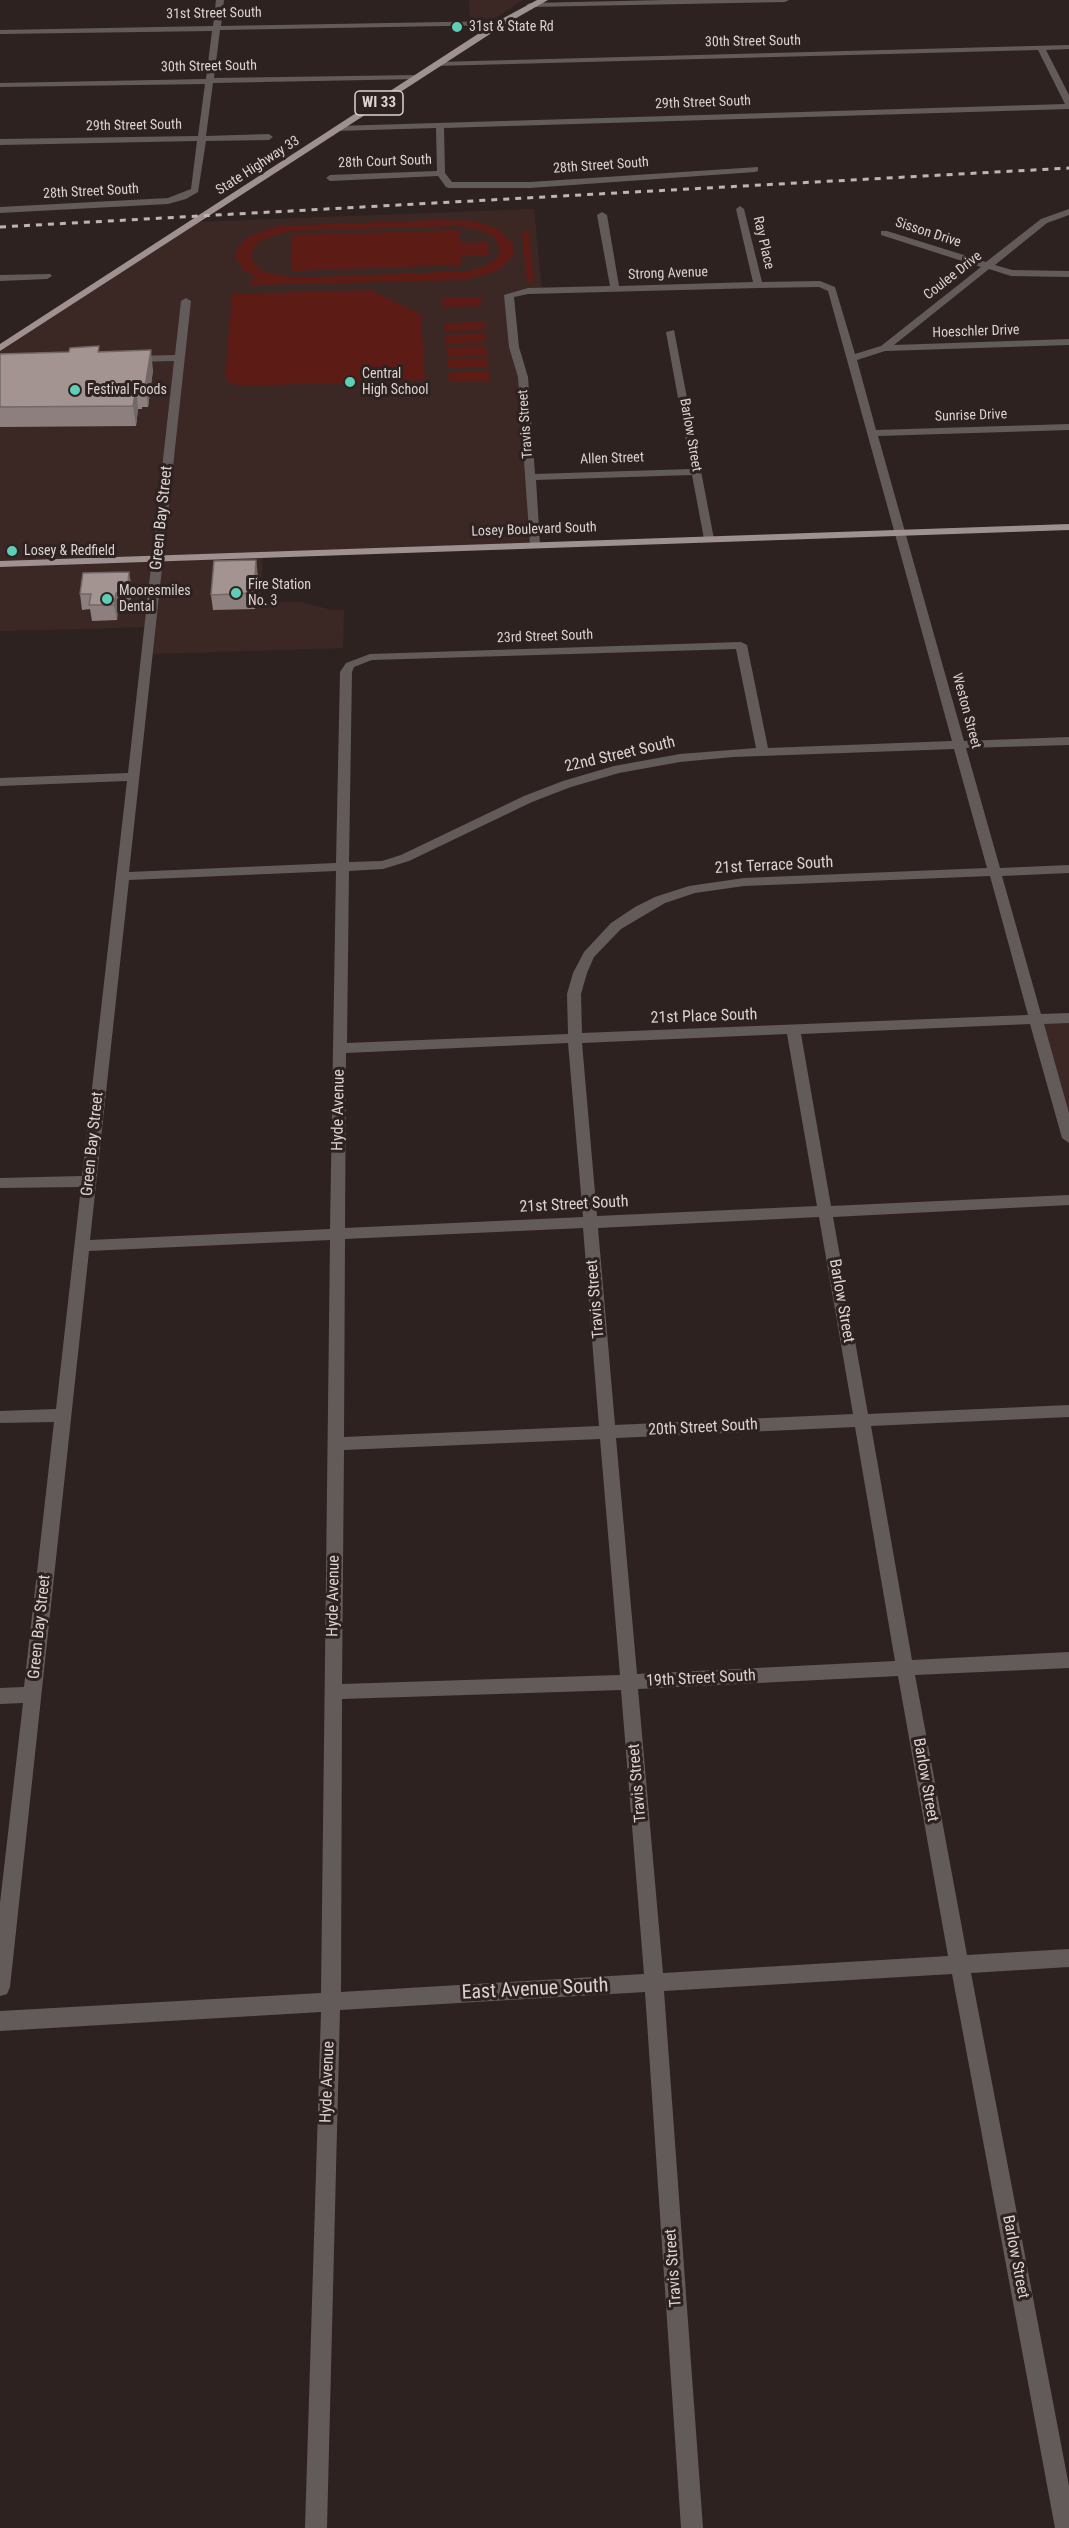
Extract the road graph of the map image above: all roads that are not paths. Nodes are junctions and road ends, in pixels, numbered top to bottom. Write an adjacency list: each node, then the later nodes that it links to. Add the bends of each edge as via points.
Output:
1 (220, 0): 6 (street)
2 (544, 0): 4 (main road, State Highway 33 / WI 33)
3 (785, 0): 4 (street)
4 (532, 3): 5 (main road, State Highway 33 / WI 33)
5 (501, 23): 6 (street, 31st Street South); 10 (main road, State Highway 33 / WI 33)
6 (215, 28): 7 (street, 31st Street South); 12 (street)
7 (0, 32)
8 (1069, 47): 9 (street, 30th Street South)
9 (1041, 48): 10 (street, 30th Street South); 14 (street)
10 (438, 64): 11 (main road, State Highway 33 / WI 33)
11 (418, 77): 12 (street, 30th Street South); 16 (main road, State Highway 33 / WI 33)
12 (209, 81): 13 (street, 30th Street South); 18 (street)
13 (0, 85)
14 (1069, 104): 15 (street, 29th Street South)
15 (440, 125): 16 (street, 29th Street South); 21 (street)
16 (338, 129): 39 (main road, State Highway 33 / WI 33)
17 (269, 136): 18 (street, 29th Street South)
18 (201, 138): 19 (street, 29th Street South); 24 (street, 28th Street South, via 197,187 183,197 159,202)
19 (0, 142)
20 (755, 169): 21 (street, 28th Street South, via 530,185 449,185)
21 (441, 173): 22 (street, 28th Court South)
22 (330, 178)
23 (740, 208): 32 (street, Ray Place)
24 (0, 210)
25 (1069, 212): 28 (street, Coulee Drive, via 1044,221)
26 (602, 215): 33 (street)
27 (884, 233): 28 (street, Sisson Drive)
28 (988, 266): 29 (street, Sisson Drive, via 1024,274); 40 (street, Coulee Drive)
29 (1069, 274)
30 (47, 276): 31 (street)
31 (0, 278)
32 (758, 285): 33 (street, Strong Avenue); 34 (street, Strong Avenue, via 821,284 830,286)
33 (615, 290): 36 (street, Strong Avenue, via 521,292 509,296)
34 (834, 292): 42 (street, Weston Street)
35 (186, 301): 41 (street, Green Bay Street)
36 (511, 304): 47 (street, Travis Street, via 514,347 523,377)
37 (671, 332): 46 (street, Barlow Street)
38 (1069, 342): 40 (street, Hoeschler Drive)
39 (0, 348)
40 (884, 348): 42 (street, Coulee Drive)
41 (180, 357): 43 (street); 52 (street, Green Bay Street)
42 (852, 358): 45 (street, Weston Street)
43 (120, 360)
44 (1069, 426): 45 (street, Sunrise Drive)
45 (873, 433): 49 (street, Weston Street)
46 (696, 472): 47 (street, Allen Street); 50 (street, Barlow Street)
47 (529, 477): 51 (street, Travis Street)
48 (1069, 526): 49 (main road, Losey Boulevard South)
49 (902, 532): 50 (main road, Losey Boulevard South); 56 (street, Weston Street)
50 (709, 539): 51 (main road, Losey Boulevard South)
51 (535, 545): 52 (main road, Losey Boulevard South)
52 (158, 558): 53 (main road, Losey Boulevard South); 58 (street, Green Bay Street)
53 (0, 564)
54 (350, 665): 57 (street, 23rd Street South, via 370,657 741,645); 60 (street, Hyde Avenue, via 345,681)
55 (1069, 741): 56 (street, 22nd Street South)
56 (960, 745): 57 (street, 22nd Street South); 62 (street, Weston Street)
57 (763, 752): 60 (street, 22nd Street South, via 680,758 597,774 528,799 405,858 383,865)
58 (134, 777): 59 (street); 63 (street, Green Bay Street)
59 (0, 782)
60 (342, 867): 63 (street, 22nd Street South); 68 (street, Hyde Avenue)
61 (1069, 869): 62 (street, 21st Terrace South)
62 (995, 873): 65 (street, Weston Street); 67 (street, 21st Terrace South, via 744,882 701,888 660,900 622,922 589,955 574,994)
63 (123, 876): 70 (street, Green Bay Street)
64 (1069, 1018): 65 (street, 21st Place South)
65 (1036, 1019): 66 (street, 21st Place South); 69 (street, Weston Street)
66 (793, 1030): 67 (street, 21st Place South); 73 (street, Barlow Street)
67 (575, 1039): 68 (street, 21st Place South); 74 (street, Travis Street)
68 (340, 1048): 75 (street, Hyde Avenue)
69 (1069, 1138)
70 (89, 1181): 71 (street); 76 (street, Green Bay Street)
71 (0, 1183)
72 (1069, 1200): 73 (street, 21st Street South)
73 (825, 1211): 74 (street, 21st Street South); 80 (street, Barlow Street)
74 (590, 1222): 75 (street, 21st Street South); 81 (street, Travis Street)
75 (337, 1235): 76 (street, 21st Street South); 82 (street, Hyde Avenue)
76 (82, 1246): 78 (street, Green Bay Street)
77 (1069, 1411): 80 (street, 20th Street South)
78 (63, 1415): 79 (street); 87 (street, Green Bay Street)
79 (0, 1417)
80 (862, 1421): 81 (street, 20th Street South); 84 (street, Barlow Street)
81 (608, 1432): 82 (street, 20th Street South); 85 (street, Travis Street)
82 (336, 1444): 86 (street, Hyde Avenue)
83 (1069, 1660): 84 (street, 19th Street South)
84 (906, 1668): 85 (street, 19th Street South); 90 (street, Barlow Street)
85 (629, 1682): 86 (street, 19th Street South); 91 (street, Travis Street)
86 (332, 1692): 93 (street, Hyde Avenue)
87 (33, 1695): 88 (street); 92 (street, Green Bay Street)
88 (0, 1696)
89 (1069, 1958): 90 (street, East Avenue South)
90 (959, 1965): 91 (street, East Avenue South); 97 (street, Barlow Street)
91 (654, 1983): 93 (street, East Avenue South); 96 (street, Travis Street)
92 (0, 1987)
93 (331, 2002): 94 (street, East Avenue South); 95 (street, Hyde Avenue)
94 (0, 2021)
95 (316, 2528)
96 (692, 2528)
97 (1066, 2528)

